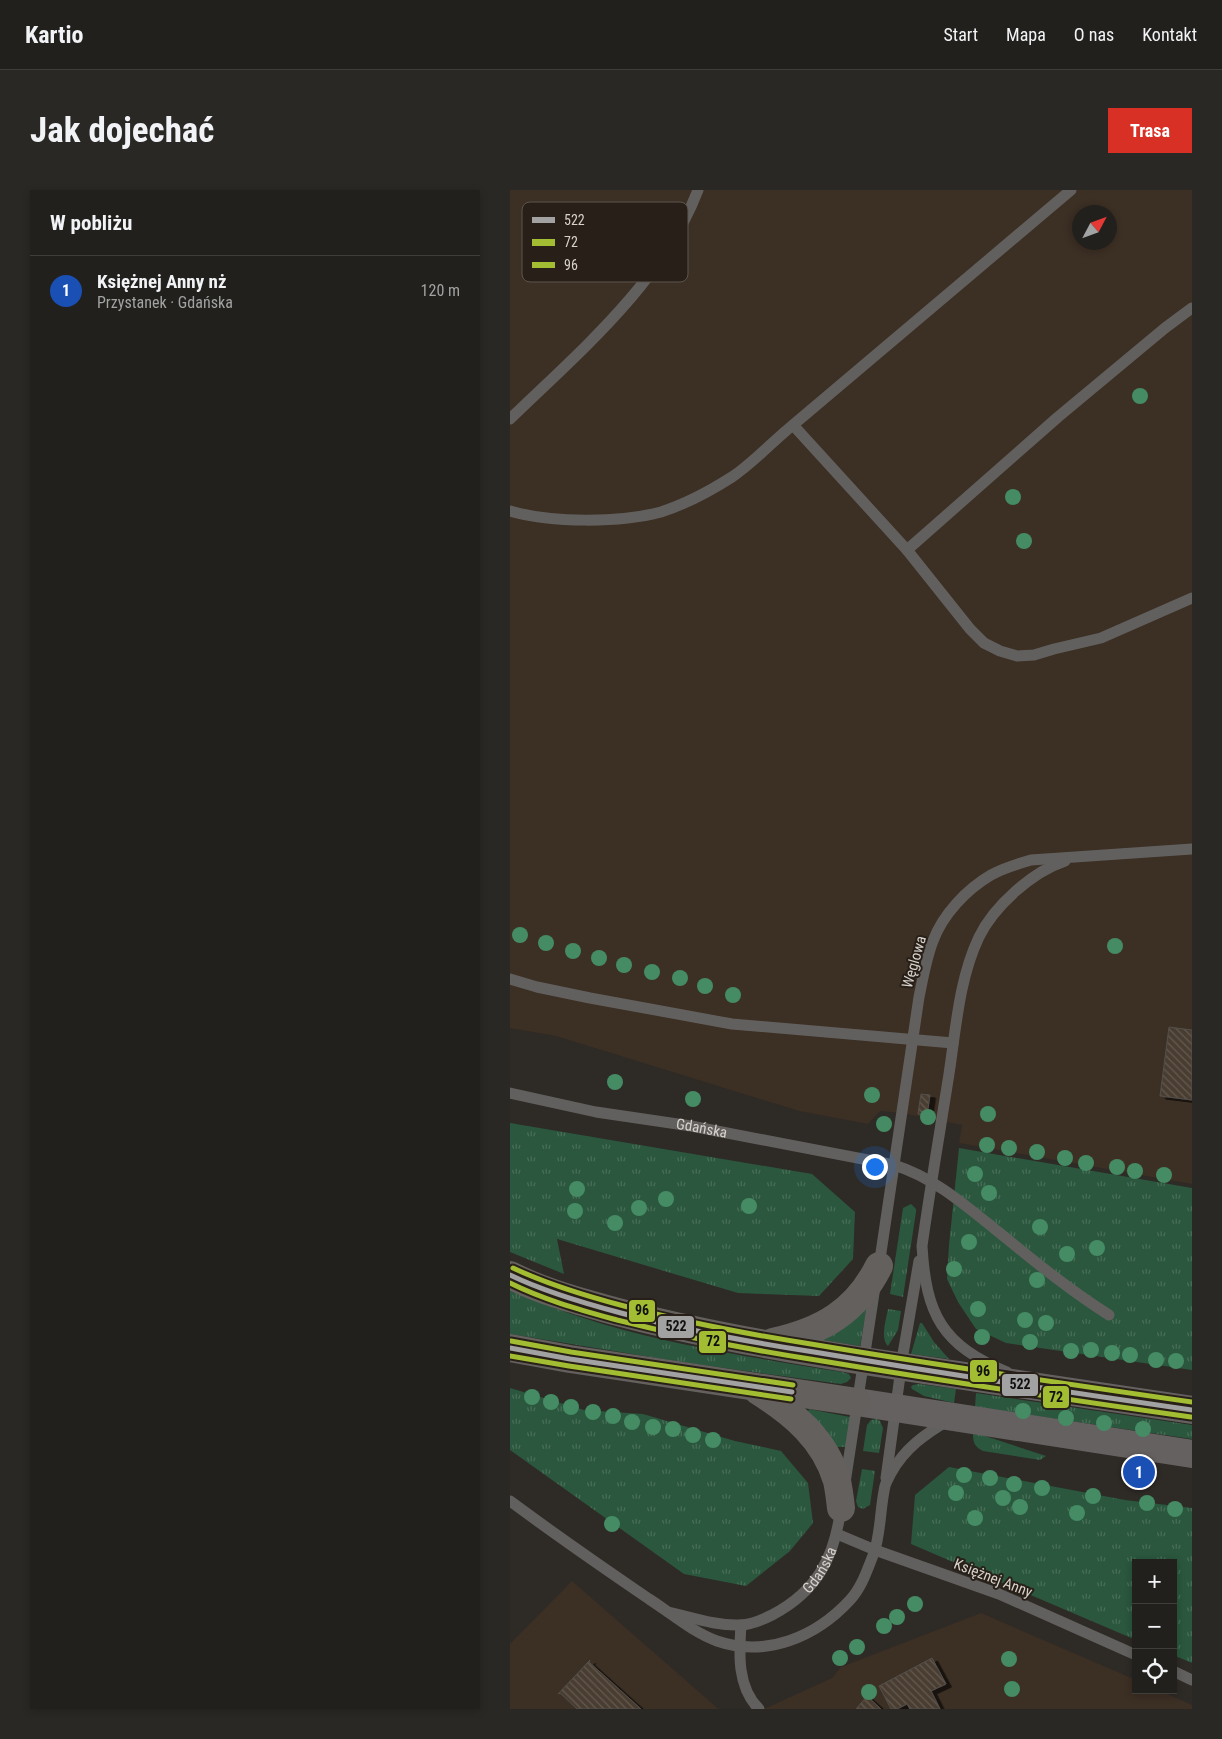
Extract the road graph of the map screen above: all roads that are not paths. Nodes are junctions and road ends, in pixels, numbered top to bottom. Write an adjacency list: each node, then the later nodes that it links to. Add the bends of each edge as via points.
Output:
1 (698, 190): 3 (lane)
2 (1071, 190): 7 (lane)
3 (688, 216)
4 (642, 282): 6 (lane, via 597,334)
5 (1192, 308): 9 (lane, via 1058,417)
6 (510, 419)
7 (793, 425): 8 (lane, via 734,476 694,500 660,512 588,520 551,519); 9 (lane)
8 (510, 511)
9 (907, 550): 10 (lane, via 984,643 1017,656 1034,655 1101,638)
10 (1192, 598)
11 (1192, 849): 12 (lane, Węglowa)
12 (1076, 858): 14 (lane, Węglowa, via 1030,860 1009,867 990,875 958,901 934,939 919,997); 15 (lane, Węglowa, via 1036,876 995,912 968,964)
13 (510, 979): 14 (lane, via 590,998 732,1024)
14 (913, 1039): 15 (lane); 17 (lane, Węglowa)
15 (954, 1043): 18 (lane, Węglowa)
16 (510, 1093): 17 (lane, Gdańska, via 596,1112 691,1126)
17 (894, 1165): 18 (lane, Gdańska); 20 (lane, Gdańska)
18 (931, 1181): 19 (lane, Gdańska); 22 (lane, Gdańska, via 966,1205 1080,1298)
19 (922, 1246): 26 (lane, Gdańska); 28 (lane, Gdańska, via 929,1299 935,1315 955,1341 987,1363)
20 (879, 1266): 23 (main road, via 870,1283 843,1313 810,1331); 25 (lane, Gdańska)
21 (510, 1275): 23 (main road, via 553,1293 649,1320)
22 (1109, 1316)
23 (764, 1344): 25 (main road)
24 (510, 1348): 27 (main road)
25 (864, 1361): 26 (street, Gdańska); 29 (lane, Gdańska)
26 (901, 1367): 28 (street, Gdańska); 30 (lane, Gdańska)
27 (748, 1386): 29 (main road); 36 (main road, via 787,1410 815,1439 832,1468)
28 (1053, 1390): 31 (street, Gdańska)
29 (857, 1402): 30 (street); 36 (lane, Gdańska)
30 (894, 1408): 32 (street); 34 (lane, Gdańska)
31 (1192, 1410)
32 (953, 1417): 33 (street); 34 (lane, Gdańska, via 908,1449)
33 (1192, 1454)
34 (885, 1484): 38 (lane, Gdańska)
35 (510, 1501): 39 (lane, Gdańska)
36 (841, 1508): 37 (lane, Gdańska)
37 (837, 1534): 38 (lane, Księżnej Anny); 40 (lane, Gdańska, via 819,1576 804,1593 760,1621)
38 (875, 1550): 41 (lane, Gdańska, via 851,1599 813,1632 765,1646); 42 (lane, Księżnej Anny, via 999,1594)
39 (668, 1612): 40 (lane, Gdańska, via 718,1624); 41 (lane, Gdańska, via 716,1640)
40 (741, 1625): 41 (lane)
41 (740, 1646): 45 (lane, via 742,1680)
42 (1132, 1653)
43 (1177, 1673): 44 (lane)
44 (1192, 1680)
45 (759, 1709)

